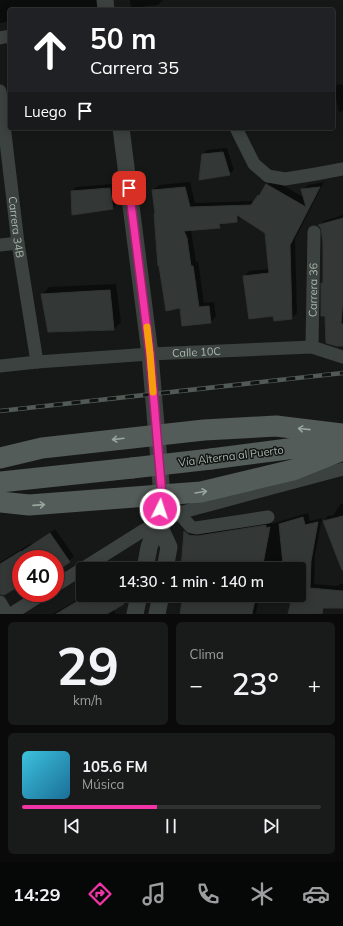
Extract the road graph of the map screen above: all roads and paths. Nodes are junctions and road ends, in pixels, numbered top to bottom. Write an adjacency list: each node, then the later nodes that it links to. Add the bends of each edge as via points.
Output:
1 (0, 91): 6 (street, Carrera 34B)
2 (121, 130): 9 (street)
3 (237, 130): 4 (street, via 254,164 268,176 285,179)
4 (343, 169)
5 (314, 232): 8 (street, Carrera 36)
6 (18, 243): 7 (street); 11 (street, Carrera 34B)
7 (0, 245)
8 (312, 347): 9 (street, Calle 10C); 10 (street, Calle 10C)
9 (150, 354): 11 (street, Calle 10C); 13 (street)
10 (343, 357)
11 (37, 362): 12 (street, Calle 10C)
12 (0, 366)
13 (157, 434): 14 (main road, one-way to 13, via 276,426); 17 (main road, one-way to 17, via 42,448); 20 (street)
14 (343, 434)
15 (343, 442): 19 (main road, Vía Alterna al Puerto, bridge)
16 (343, 450): 20 (main road, one-way to 16, via 201,492 292,470)
17 (0, 458)
18 (343, 469): 22 (street)
19 (0, 482)
20 (162, 496): 21 (main road, one-way to 20, via 30,505); 24 (street)
21 (0, 502)
22 (179, 513): 23 (street, via 191,527 196,528); 24 (street)
23 (268, 518)
24 (151, 527): 25 (street); 26 (street, via 169,547); 27 (street)
25 (146, 562)
26 (166, 562)
27 (64, 580)
28 (0, 602): 32 (street)
29 (30, 602): 33 (street)
30 (138, 602): 34 (street)
31 (159, 602): 35 (street)
32 (7, 614)
33 (11, 614)
34 (135, 614)
35 (157, 614)

